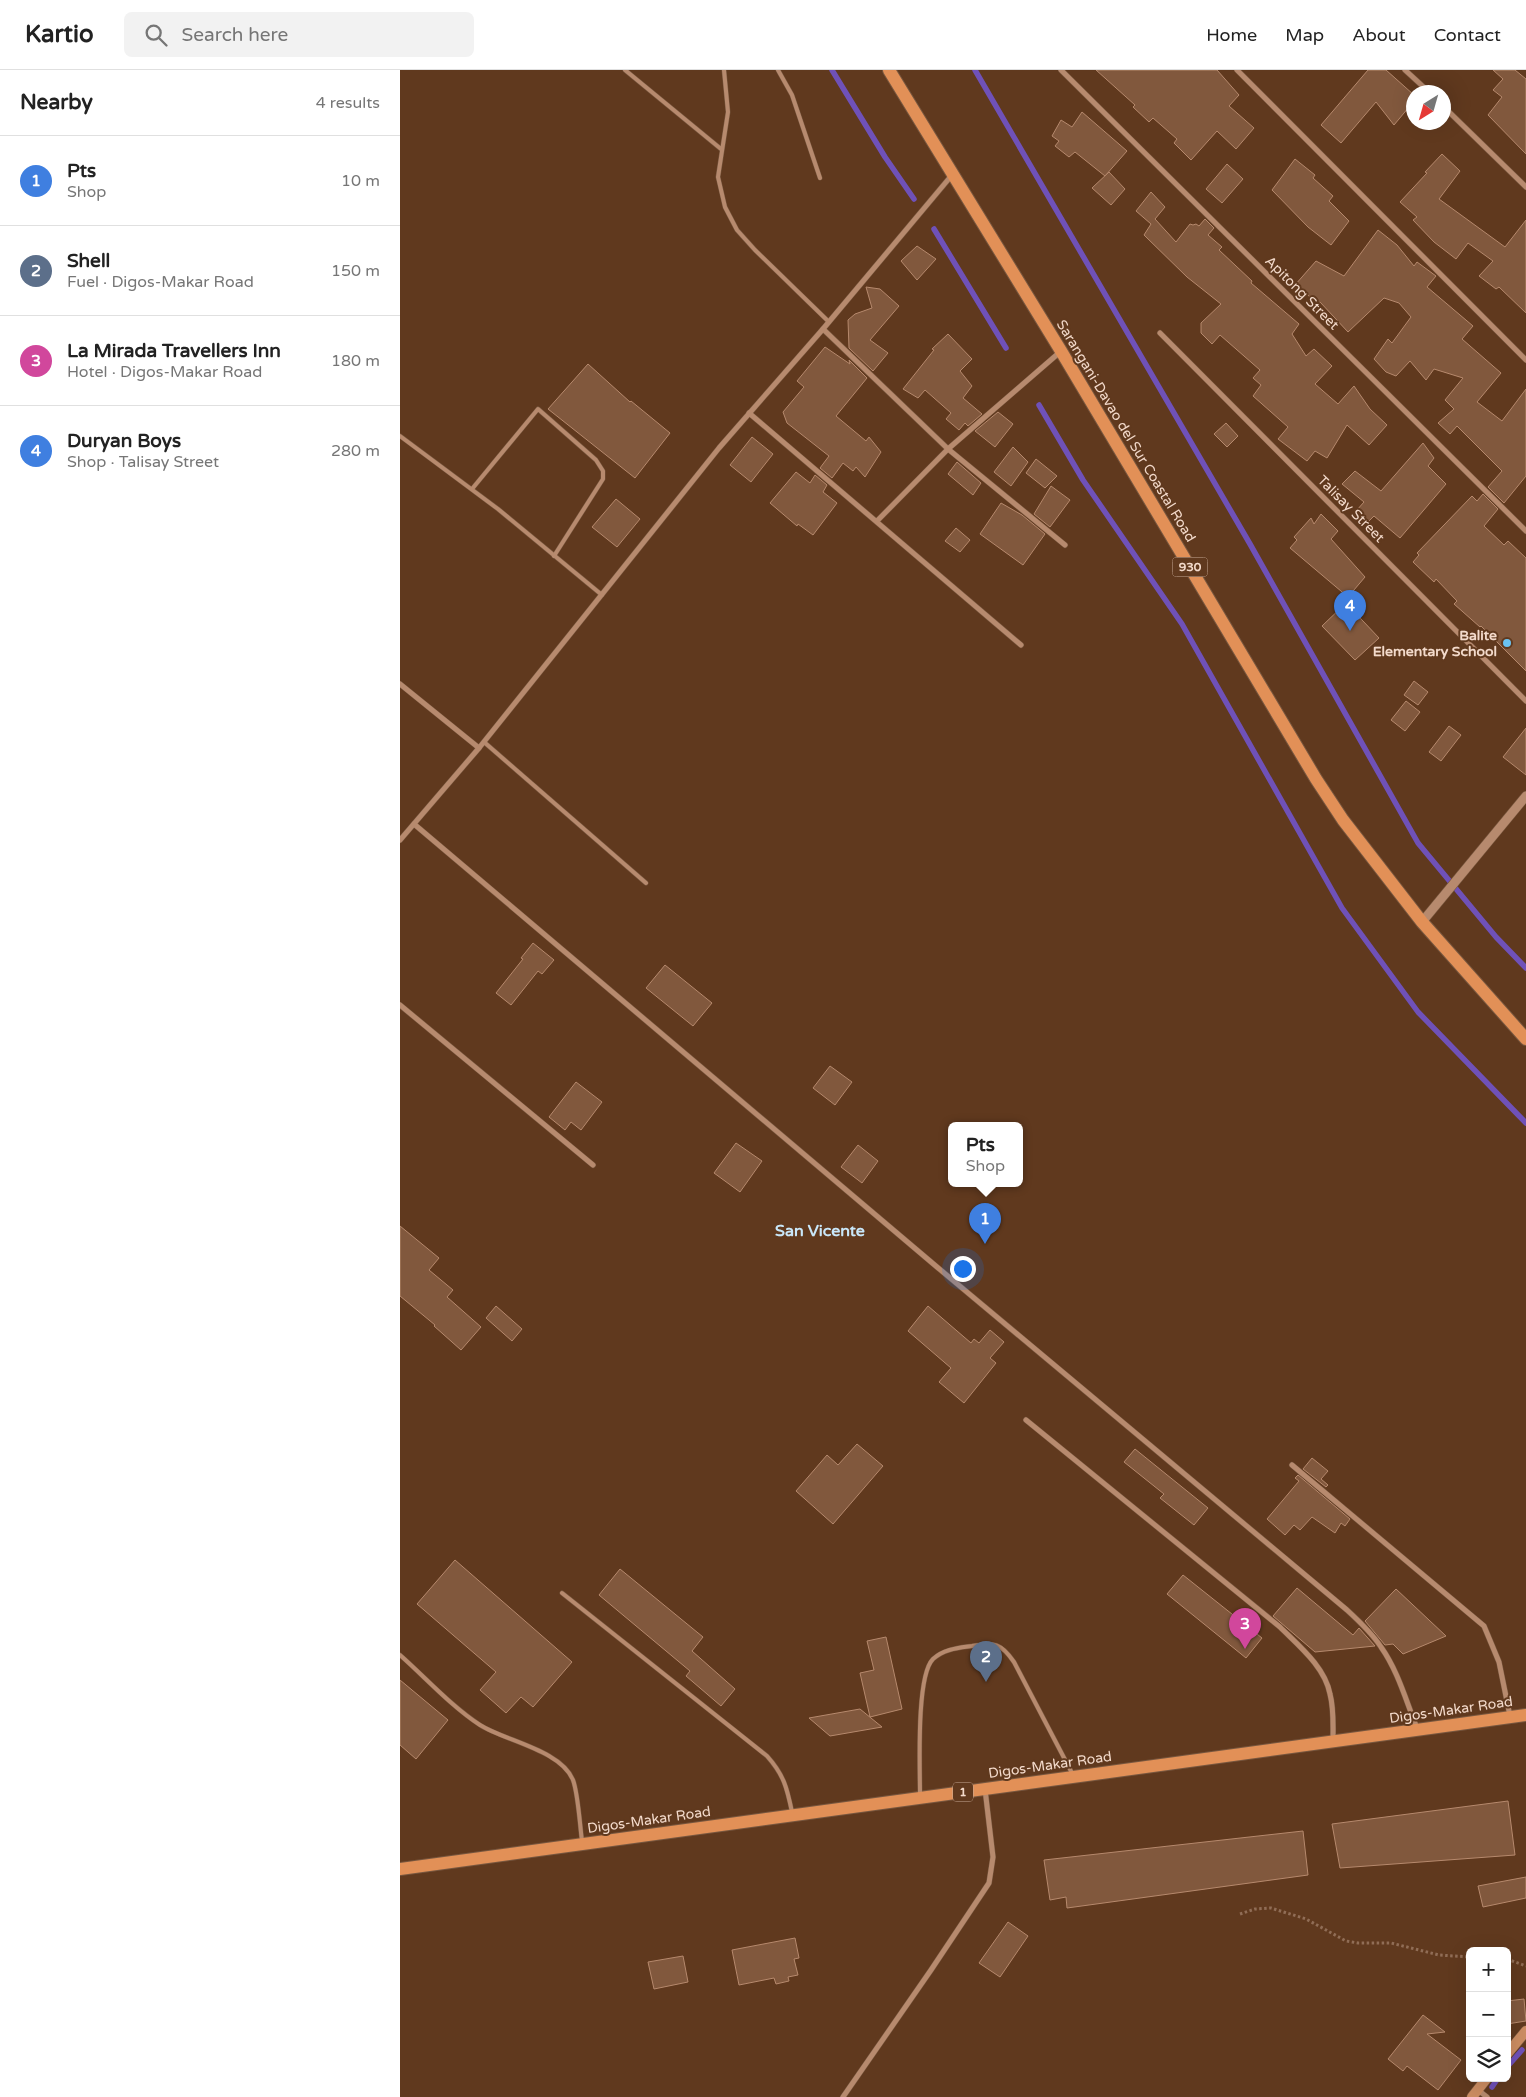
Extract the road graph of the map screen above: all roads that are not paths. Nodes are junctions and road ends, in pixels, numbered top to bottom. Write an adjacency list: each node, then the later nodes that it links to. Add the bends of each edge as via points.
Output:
1 (625, 70): 10 (lane)
2 (724, 70): 10 (lane, via 728,112)
3 (778, 70): 12 (lane, via 792,95)
4 (889, 70): 11 (main road, Sarangani-Davao del Sur Coastal Road / 930)
5 (1061, 70): 24 (street, Apitong Street)
6 (1237, 70): 18 (street)
7 (1405, 70): 8 (street)
8 (1421, 85)
9 (1451, 114): 13 (street)
10 (721, 149): 14 (lane, via 718,176 725,206 737,230)
11 (953, 174): 14 (street); 17 (main road, Sarangani-Davao del Sur Coastal Road / 930)
12 (820, 178)
13 (1526, 186)
14 (828, 322): 15 (street)
15 (823, 329): 19 (street); 21 (street)
16 (1160, 333): 30 (street, Talisay Street)
17 (1061, 351): 21 (street); 37 (main road, Sarangani-Davao del Sur Coastal Road / 930, via 1316,779 1343,820)
18 (1526, 360)
19 (749, 413): 23 (street); 27 (street)
20 (400, 436): 22 (lane)
21 (948, 449): 23 (street); 25 (street)
22 (472, 489): 26 (lane); 26 (lane, via 538,410 596,460 603,471 602,479)
23 (877, 521): 28 (street)
24 (1526, 531)
25 (1065, 544)
26 (554, 556): 27 (lane)
27 (602, 595): 31 (street)
28 (1021, 645)
29 (400, 684): 32 (street)
30 (1526, 701)
31 (484, 742): 32 (street); 36 (lane)
32 (479, 748): 34 (street)
33 (1526, 796): 37 (street)
34 (414, 824): 35 (street); 47 (street, via 1347,1610 1382,1648)
35 (400, 840)
36 (646, 883)
37 (1422, 922): 39 (main road, Sarangani-Davao del Sur Coastal Road / 930)
38 (400, 1005): 40 (street)
39 (1526, 1039)
40 (593, 1164)
41 (1026, 1420): 48 (street, via 1300,1646 1315,1664 1331,1695)
42 (1292, 1465): 46 (street, via 1484,1626 1499,1662)
43 (562, 1593): 52 (lane, via 767,1756 786,1783)
44 (400, 1655): 53 (lane, via 481,1726 532,1746 565,1769 573,1780)
45 (1526, 1714): 46 (main road, Digos-Makar Road / 1)
46 (1510, 1717): 47 (main road, Digos-Makar Road / 1)
47 (1417, 1729): 48 (main road, Digos-Makar Road / 1)
48 (1334, 1741): 49 (main road, Digos-Makar Road / 1)
49 (1074, 1776): 50 (main road, Digos-Makar Road / 1); 51 (lane, via 1014,1662 1003,1648 987,1643 948,1650 931,1661 927,1669 922,1687)
50 (985, 1788): 51 (main road, Digos-Makar Road / 1); 59 (street, via 993,1857 989,1883)
51 (920, 1798): 52 (main road, Digos-Makar Road / 1)
52 (792, 1815): 53 (main road, Digos-Makar Road / 1)
53 (582, 1844): 54 (main road, Digos-Makar Road / 1)
54 (400, 1869)
55 (1524, 2036): 56 (main road)
56 (1511, 2050)
57 (1484, 2082): 58 (main road)
58 (1475, 2093): 60 (street)
59 (843, 2097)
60 (1487, 2097)

